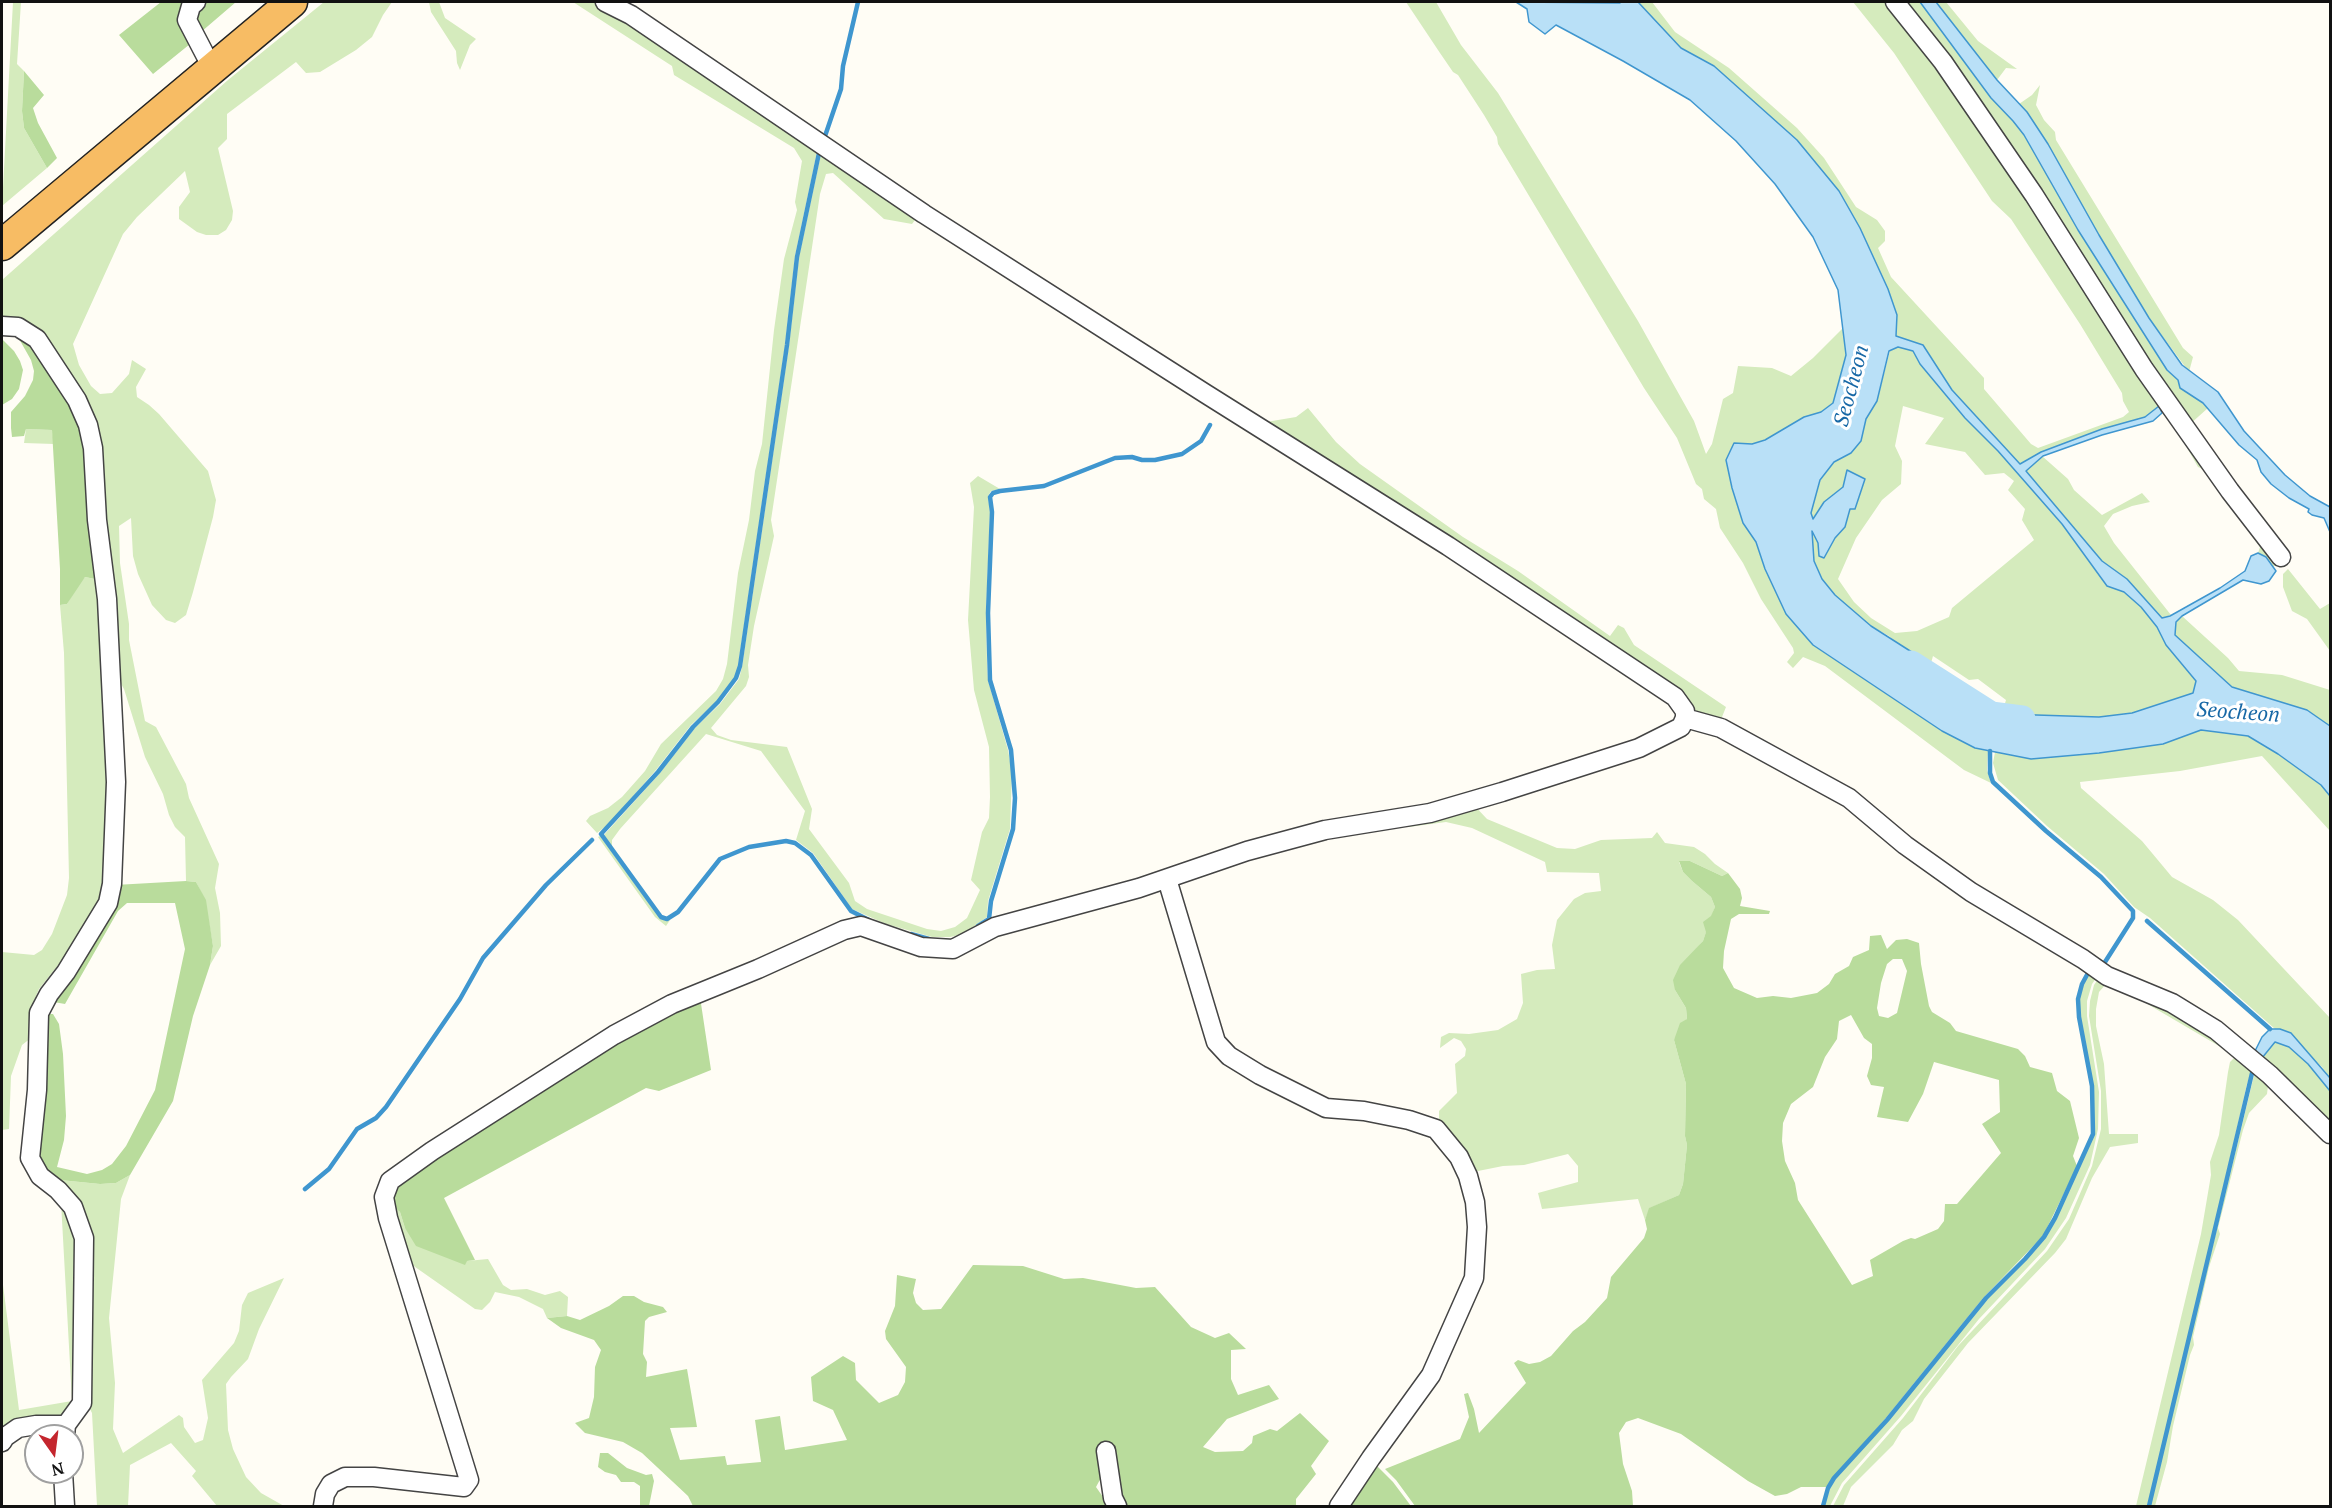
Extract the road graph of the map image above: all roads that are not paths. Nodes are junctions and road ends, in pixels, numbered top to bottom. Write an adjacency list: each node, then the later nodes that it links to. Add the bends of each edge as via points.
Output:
1 (196, 2): 5 (street, via 187,20)
2 (292, 2): 5 (highway)
3 (605, 2): 9 (street, via 630,15 924,214 1467,558 1675,697 1685,711)
4 (1894, 2): 8 (street, via 1942,62 2034,195 2151,378)
5 (212, 68): 6 (highway)
6 (2, 245)
7 (2, 326): 12 (street, via 18,327 37,339 77,400 88,425 107,599 116,782 112,884 108,903 39,1013 30,1158 40,1176 73,1207 84,1238 82,1403)
8 (2281, 557)
9 (1685, 718): 10 (street, via 1681,727 1639,748 1502,792 1430,813 1324,830); 11 (street, via 1721,728 1848,798 1971,892 2107,976 2172,1003 2216,1030)
10 (1167, 879): 18 (street, via 995,927 953,949 921,947 861,926 844,930 672,1004 614,1035 390,1181 384,1197 388,1218 469,1480 464,1487 345,1477 331,1484); 20 (street, via 1216,1042 1228,1056 1326,1108 1364,1110 1436,1129 1459,1157 1468,1176 1477,1227 1474,1278 1431,1375)
11 (2331, 1134)
12 (70, 1424)
13 (24, 1427): 14 (street)
14 (2, 1442)
15 (1106, 1451): 19 (street)
16 (64, 1484): 17 (street)
17 (65, 1506)
18 (323, 1506)
19 (1117, 1506)
20 (1339, 1506)

